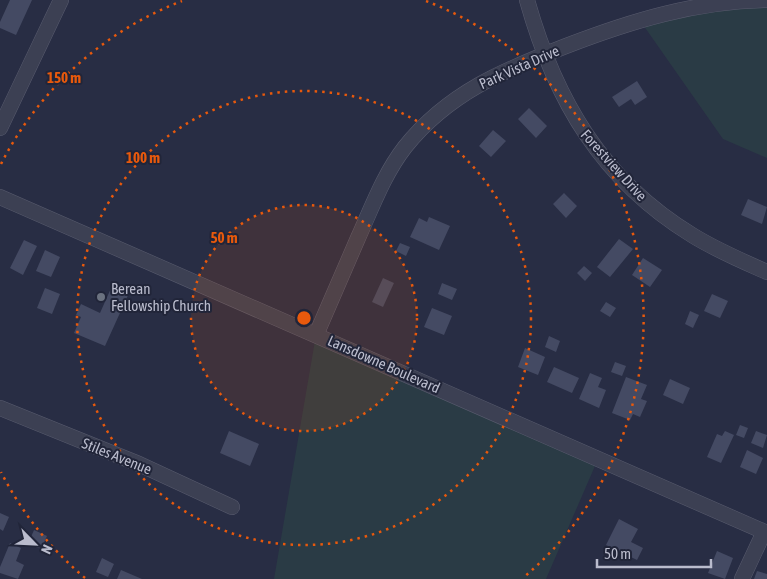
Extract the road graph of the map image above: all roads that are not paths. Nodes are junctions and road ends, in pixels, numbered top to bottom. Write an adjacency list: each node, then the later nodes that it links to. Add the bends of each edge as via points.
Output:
1 (61, 0): 5 (street)
2 (527, 0): 4 (street, Forestview Drive)
3 (767, 0): 4 (street, Park Vista Drive, via 718,3 672,11 609,29)
4 (544, 55): 7 (street, Forestview Drive, via 578,124 636,192 692,235); 8 (street, Park Vista Drive, via 470,89 435,115 405,148 370,210)
5 (0, 128)
6 (0, 197): 8 (street, Lansdowne Boulevard)
7 (767, 272)
8 (316, 335): 11 (street, Lansdowne Boulevard)
9 (0, 408): 10 (street, Stiles Avenue, via 139,464)
10 (232, 507)
11 (766, 532): 12 (street)
12 (742, 579)

